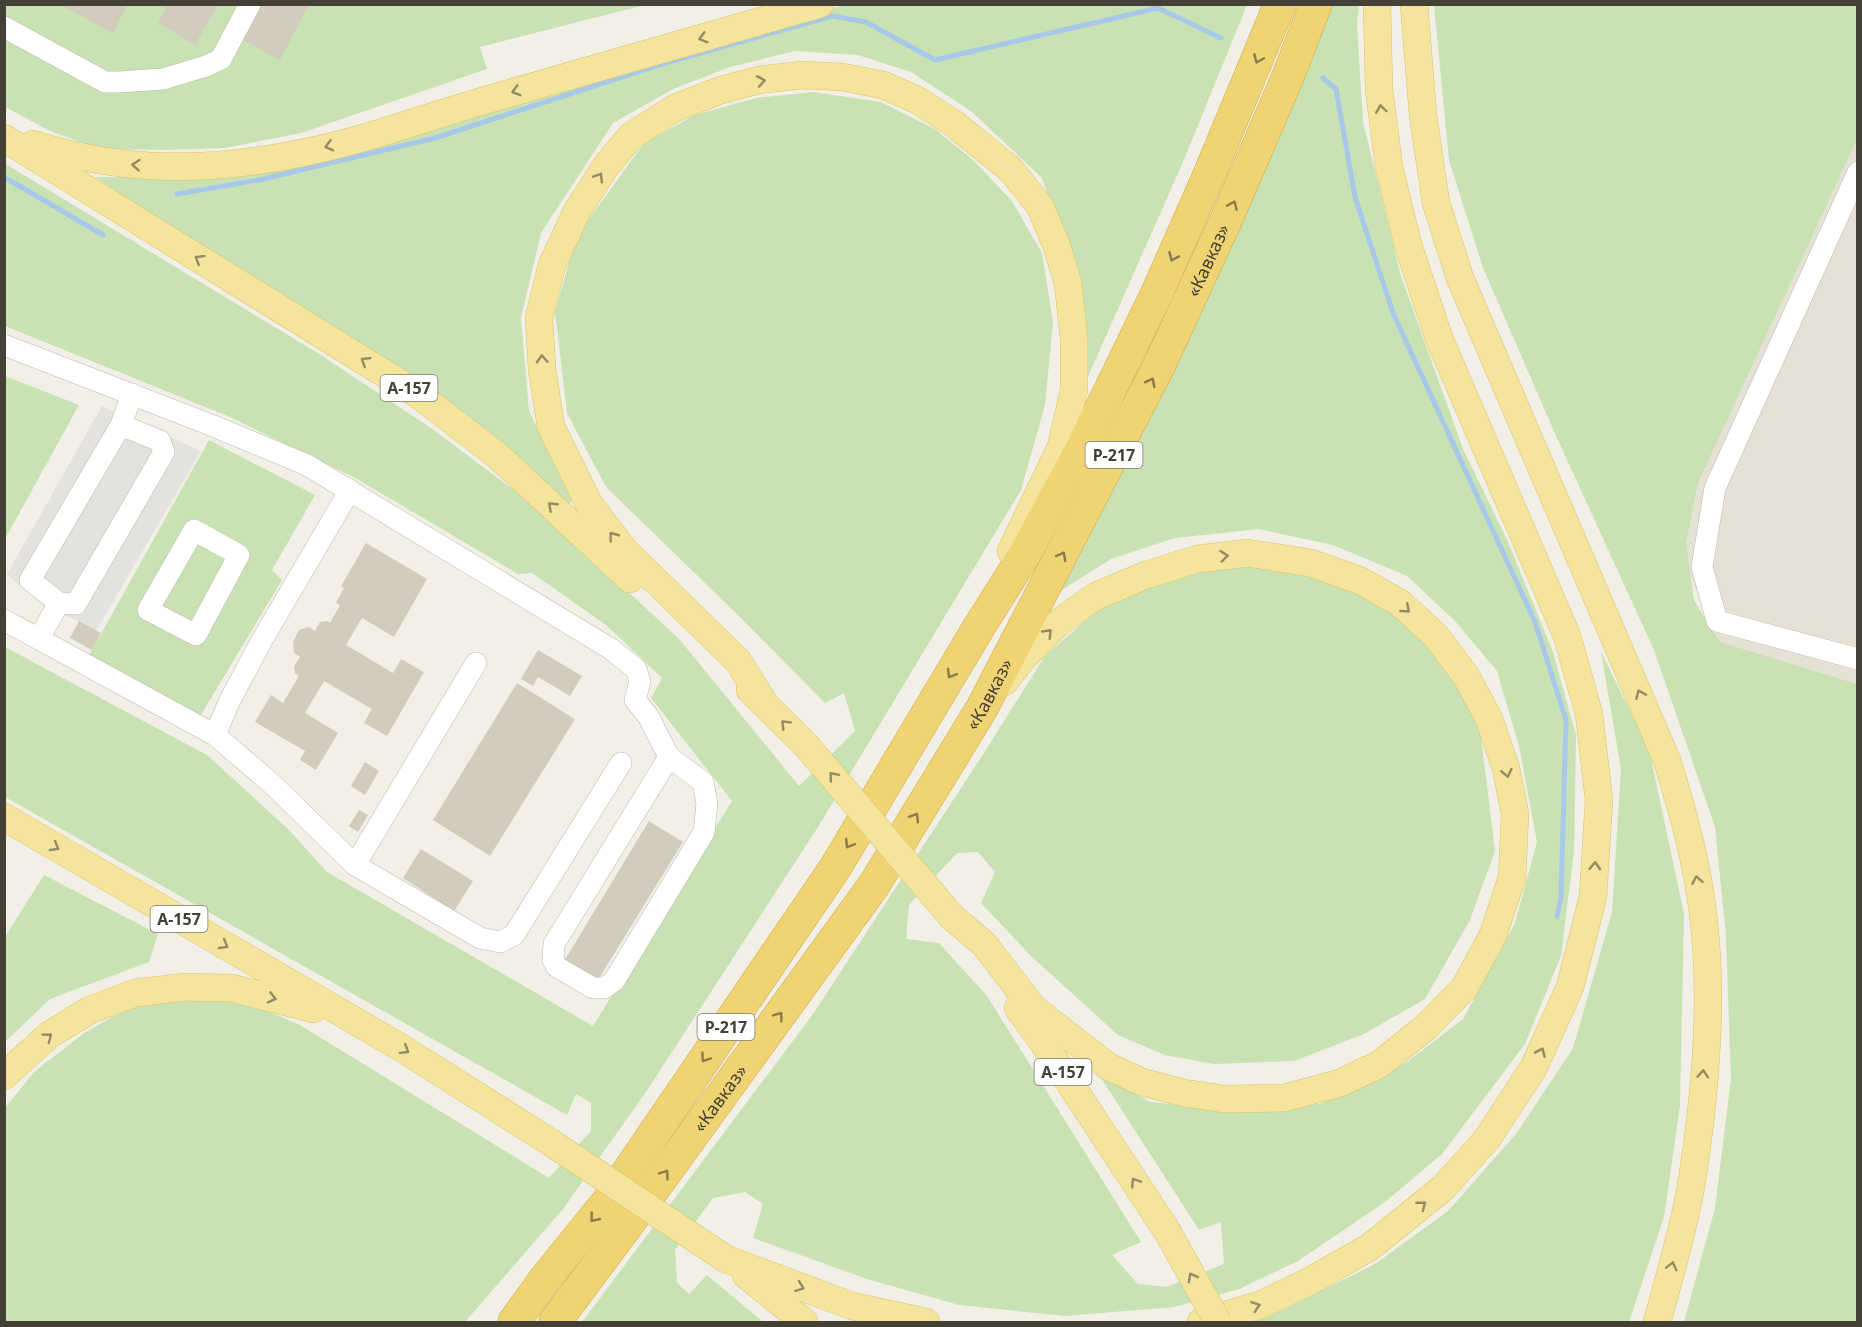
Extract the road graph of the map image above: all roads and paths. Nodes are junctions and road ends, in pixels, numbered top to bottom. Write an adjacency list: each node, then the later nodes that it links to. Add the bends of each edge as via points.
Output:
1 (250, 4): 7 (street, via 220,59 163,79 105,82)
2 (820, 4): 8 (main road, one-way to 8, via 366,136 250,162 170,168 119,164)
3 (1280, 4): 16 (highway, «Кавказ» / Р-217, one-way to 16, via 1157,293 1102,407 1025,554)
4 (1316, 4): 22 (highway, «Кавказ» / Р-217, one-way to 4, via 1159,366 1227,218)
5 (1377, 4): 38 (main road, one-way to 5, via 1260,1305 1310,1281 1370,1247 1443,1188 1487,1139 1534,1067 1570,987 1593,897 1599,800 1589,714 1568,636 1438,338 1408,245 1389,167 1379,89)
6 (1414, 4): 40 (main road, one-way to 6, via 1691,1187 1709,999 1703,913 1690,836 1668,763 1460,278 1436,202 1423,115)
7 (4, 27)
8 (4, 137): 21 (main road, А-157, one-way to 8, via 498,456 416,393)
9 (1857, 172): 19 (street, via 1715,488 1702,567 1718,621)
10 (4, 345): 11 (street)
11 (132, 394): 12 (street); 13 (street, via 307,465)
12 (121, 425): 14 (street, via 30,580); 14 (street, via 160,441 164,452 76,604)
13 (350, 490): 23 (street, via 262,640); 24 (street, via 611,649 636,669 640,681 635,700)
14 (59, 603): 18 (street)
15 (4, 620): 18 (street)
16 (979, 627): 21 (main road, one-way to 16, via 738,661 625,551 589,504 551,427 542,369 539,318 552,265 577,211 606,166 631,136 675,108 722,90 801,75 883,85 917,100 953,123 1010,169 1040,206 1068,283 1074,390 1061,447); 32 (highway, «Кавказ» / Р-217, one-way to 32, via 835,868 608,1201)
17 (196, 634): 17 (street, via 239,555 194,530 148,610)
18 (39, 638): 23 (street)
19 (1857, 659)
20 (476, 663): 27 (street)
21 (764, 703): 28 (main road, А-157, one-way to 21, bridge, via 805,744)
22 (982, 708): 28 (main road, one-way to 28, via 1056,624 1094,597 1197,559 1248,554 1311,562 1361,581 1400,603 1435,635 1466,676 1489,719 1506,768 1515,814 1512,878 1493,935 1465,987 1427,1026 1380,1064 1340,1083 1284,1098 1224,1099 1184,1093 1142,1082 1109,1067 1034,1008 984,944); 35 (highway, «Кавказ» / Р-217, one-way to 22, via 874,885)
23 (214, 735): 27 (street, via 272,784)
24 (669, 757): 24 (street, via 703,782 707,804 704,832 614,981 604,988 593,988 557,967 553,960 554,944)
25 (621, 763): 27 (street, via 514,935 500,942 480,938)
26 (4, 817): 29 (main road, А-157, one-way to 29)
27 (355, 865)
28 (951, 917): 39 (main road, А-157, one-way to 28, bridge, via 1167,1232 1042,1041)
29 (354, 1021): 30 (main road, one-way to 29, via 49,1035 90,1010 135,993 185,987 232,988); 31 (main road, А-157, one-way to 31, bridge, via 550,1142)
30 (4, 1076)
31 (726, 1258): 36 (main road, А-157); 37 (main road, one-way to 37, via 852,1305)
32 (545, 1279): 33 (main road); 34 (highway, «Кавказ» / Р-217)
33 (504, 1323)
34 (514, 1323)
35 (555, 1323)
36 (804, 1323)
37 (926, 1323)
38 (1200, 1323)
39 (1218, 1323)
40 (1657, 1323)

